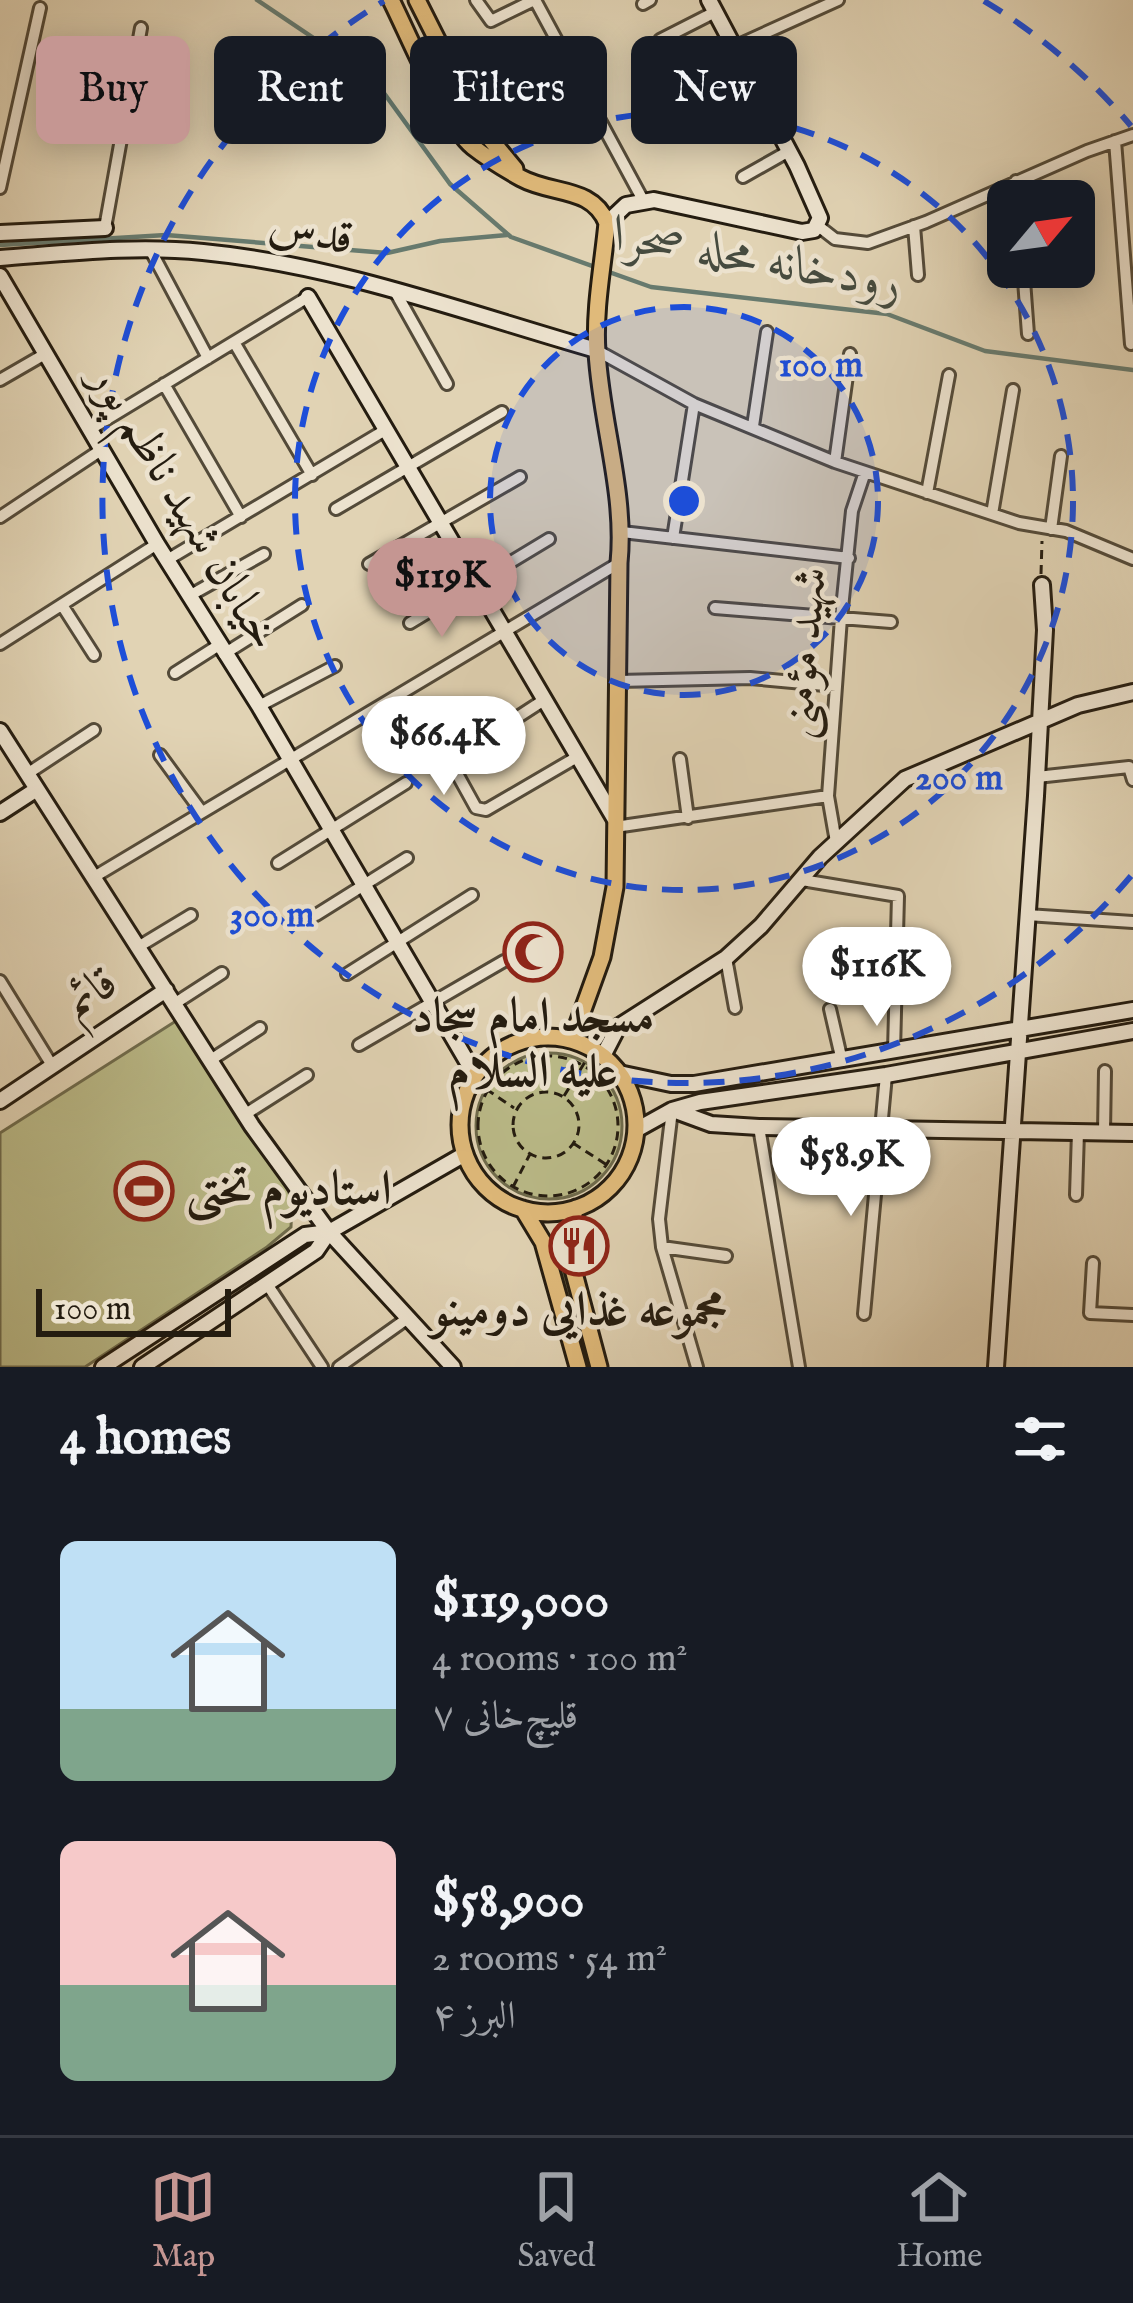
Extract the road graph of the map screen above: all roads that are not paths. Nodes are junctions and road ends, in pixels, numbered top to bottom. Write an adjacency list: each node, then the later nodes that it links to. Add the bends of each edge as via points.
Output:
1 (392, 0): 20 (main road, via 470,145)
2 (417, 0): 20 (main road, via 482,130)
3 (476, 0): 4 (street, via 491,21)
4 (535, 0): 9 (street)
5 (838, 0): 12 (street)
6 (712, 6): 10 (street); 11 (street)
7 (40, 8): 21 (street)
8 (141, 28): 27 (street)
9 (554, 36)
10 (666, 36)
11 (728, 36)
12 (771, 36)
13 (607, 135): 23 (street)
14 (1133, 135): 15 (street)
15 (1115, 141): 19 (street); 41 (street)
16 (785, 144): 17 (street)
17 (789, 152): 18 (street); 25 (street, via 816,205)
18 (743, 177)
19 (1021, 180)
20 (525, 181): 24 (main road, via 587,197)
21 (0, 188)
22 (987, 195): 26 (street)
23 (644, 202): 24 (street, via 626,205); 25 (street, via 802,232)
24 (607, 224): 42 (main road)
25 (817, 225): 26 (street, via 835,239 868,242)
26 (914, 226): 33 (street)
27 (105, 228): 28 (street)
28 (42, 231): 29 (street); 31 (street)
29 (0, 233)
30 (152, 251): 31 (street, قدس); 36 (street, قدس, via 288,263); 45 (street)
31 (44, 255): 32 (street, قدس)
32 (0, 259)
33 (918, 274)
34 (0, 276): 43 (street, خیابان شهید ناظم پور)
35 (1025, 288): 39 (street)
36 (397, 293): 42 (street, قدس); 49 (street)
37 (308, 296): 40 (street); 55 (street)
38 (767, 332): 53 (street)
39 (1028, 334)
40 (234, 342): 45 (street); 61 (street)
41 (1131, 344)
42 (596, 350): 51 (street); 70 (main road)
43 (45, 354): 47 (street); 54 (street, خیابان شهید ناظم پور)
44 (850, 354): 58 (street)
45 (208, 358): 48 (street)
46 (949, 375): 63 (street)
47 (0, 380)
48 (164, 384): 54 (street); 67 (street)
49 (447, 384)
50 (1013, 390): 66 (street)
51 (694, 404): 53 (street); 71 (street)
52 (502, 412): 59 (street)
53 (753, 427): 58 (street)
54 (89, 430): 56 (street, خیابان شهید ناظم پور)
55 (387, 430): 59 (street); 61 (street)
56 (101, 450): 65 (street); 73 (street, خیابان شهید ناظم پور)
57 (1061, 456): 69 (street)
58 (836, 462): 60 (street)
59 (408, 467): 64 (street); 68 (street)
60 (865, 472): 63 (street); 75 (street, شهید مؤمنی)
61 (313, 475): 67 (street)
62 (520, 477): 68 (street)
63 (927, 493): 66 (street)
64 (336, 509)
65 (1, 514)
66 (992, 514): 69 (street)
67 (242, 518): 77 (street)
68 (440, 522): 78 (street); 80 (street)
69 (1047, 528): 76 (street)
70 (622, 532): 71 (street); 79 (main road)
71 (674, 538): 75 (street)
72 (549, 539): 80 (street)
73 (157, 544): 77 (street, خیابان شهید ناظم پور); 83 (street)
74 (264, 554): 82 (street)
75 (849, 558): 86 (street, شهید مؤمنی)
76 (1133, 559)
77 (167, 560): 82 (street, خیابان شهید ناظم پور)
78 (369, 563)
79 (619, 563): 89 (street); 95 (main road)
80 (476, 583): 87 (street); 89 (street)
81 (1042, 585): 100 (street)
82 (189, 596): 91 (street, خیابان شهید ناظم پور)
83 (62, 605): 90 (street); 92 (street)
84 (302, 605): 91 (street)
85 (715, 608): 86 (street)
86 (841, 617): 88 (street); 96 (street, شهید مؤمنی)
87 (410, 622)
88 (891, 622)
89 (503, 630): 98 (street); 105 (street)
90 (0, 644)
91 (221, 649): 94 (street); 99 (street, خیابان شهید ناظم پور)
92 (94, 655)
93 (335, 666): 99 (street)
94 (175, 673)
95 (618, 681): 96 (street, via 750,678); 116 (main road)
96 (836, 686): 112 (street, شهید مؤمنی)
97 (1133, 692): 100 (street)
98 (544, 700): 104 (street); 104 (street, via 450,761 476,808 487,810)
99 (259, 706): 105 (street, خیابان شهید ناظم پور)
100 (1040, 723): 108 (street); 118 (street, via 905,779)
101 (94, 730): 107 (street)
102 (0, 731): 107 (street)
103 (160, 755): 113 (street)
104 (577, 757): 116 (street)
105 (289, 759): 113 (street); 117 (street, خیابان شهید ناظم پور)
106 (680, 759): 115 (street)
107 (27, 774): 111 (street)
108 (1037, 777): 109 (street, via 1129,767); 127 (street)
109 (1133, 780)
110 (406, 783): 117 (street)
111 (37, 789): 114 (street); 121 (street)
112 (828, 796): 115 (street); 118 (street, شهید مؤمنی)
113 (201, 811): 121 (street)
114 (0, 814)
115 (688, 818): 116 (street)
116 (614, 823): 144 (main road, via 615,886 602,957)
117 (329, 830): 120 (street); 123 (street, خیابان شهید ناظم پور)
118 (836, 842): 122 (street)
119 (407, 858): 123 (street)
120 (278, 862)
121 (94, 877): 130 (street)
122 (802, 880): 131 (street); 147 (street, via 898,896)
123 (362, 885): 126 (street); 129 (street, خیابان شهید ناظم پور)
124 (472, 895): 129 (street)
125 (191, 915): 130 (street)
126 (316, 915)
127 (1027, 915): 128 (street); 142 (street)
128 (1133, 922)
129 (396, 943): 134 (street); 137 (street, خیابان شهید ناظم پور)
130 (138, 947): 136 (street)
131 (726, 958): 138 (street); 148 (street, via 618,1027)
132 (504, 961): 137 (street)
133 (222, 973): 136 (street)
134 (347, 974)
135 (0, 981): 151 (street)
136 (170, 997): 150 (street); 151 (street, قائم)
137 (432, 1003): 145 (street); 156 (street, خیابان شهید ناظم پور)
138 (735, 1008)
139 (830, 1009): 149 (street)
140 (1133, 1010): 142 (street)
141 (260, 1028): 150 (street)
142 (1018, 1028): 146 (street); 147 (street)
143 (1133, 1031): 146 (street)
144 (572, 1040): 148 (main road); 156 (main road, via 518,1042 494,1055)
145 (359, 1045)
146 (1018, 1050): 155 (street); 163 (street)
147 (894, 1051): 149 (street)
148 (602, 1056): 153 (main road)
149 (842, 1060): 153 (street, via 694,1084)
150 (209, 1061): 159 (street)
151 (53, 1066): 157 (street, قائم)
152 (1105, 1070): 165 (street)
153 (619, 1073): 162 (main road)
154 (307, 1075): 159 (street)
155 (886, 1075): 158 (street); 161 (street)
156 (483, 1084): 167 (main road, via 464,1100)
157 (0, 1101)
158 (672, 1110): 160 (street, via 712,1124); 162 (street); 172 (street, via 658,1219)
159 (244, 1114): 171 (street)
160 (759, 1127): 161 (street); 188 (street)
161 (883, 1129): 163 (street); 176 (street)
162 (636, 1130): 169 (main road, via 618,1178)
163 (1011, 1131): 164 (street); 189 (street)
164 (1078, 1132): 165 (street); 168 (street)
165 (1104, 1132): 166 (street)
166 (1133, 1133)
167 (465, 1154): 170 (main road, via 498,1198); 171 (street)
168 (1076, 1195)
169 (576, 1208): 170 (main road); 186 (main road, via 565,1239)
170 (523, 1209): 185 (main road, via 543,1243)
171 (329, 1232): 175 (street, via 316,1251); 178 (street); 180 (street, via 305,1235)
172 (662, 1247): 173 (street); 187 (street)
173 (726, 1256)
174 (1093, 1263): 177 (street, via 1090,1313)
175 (267, 1284): 179 (street); 182 (street)
176 (864, 1314)
177 (1133, 1315)
178 (408, 1318): 183 (street); 184 (street)
179 (161, 1362): 181 (street)
180 (103, 1367)
181 (142, 1367)
182 (322, 1367)
183 (339, 1367)
184 (453, 1367)
185 (578, 1367)
186 (599, 1367)
187 (697, 1367)
188 (799, 1367)
189 (996, 1367)

